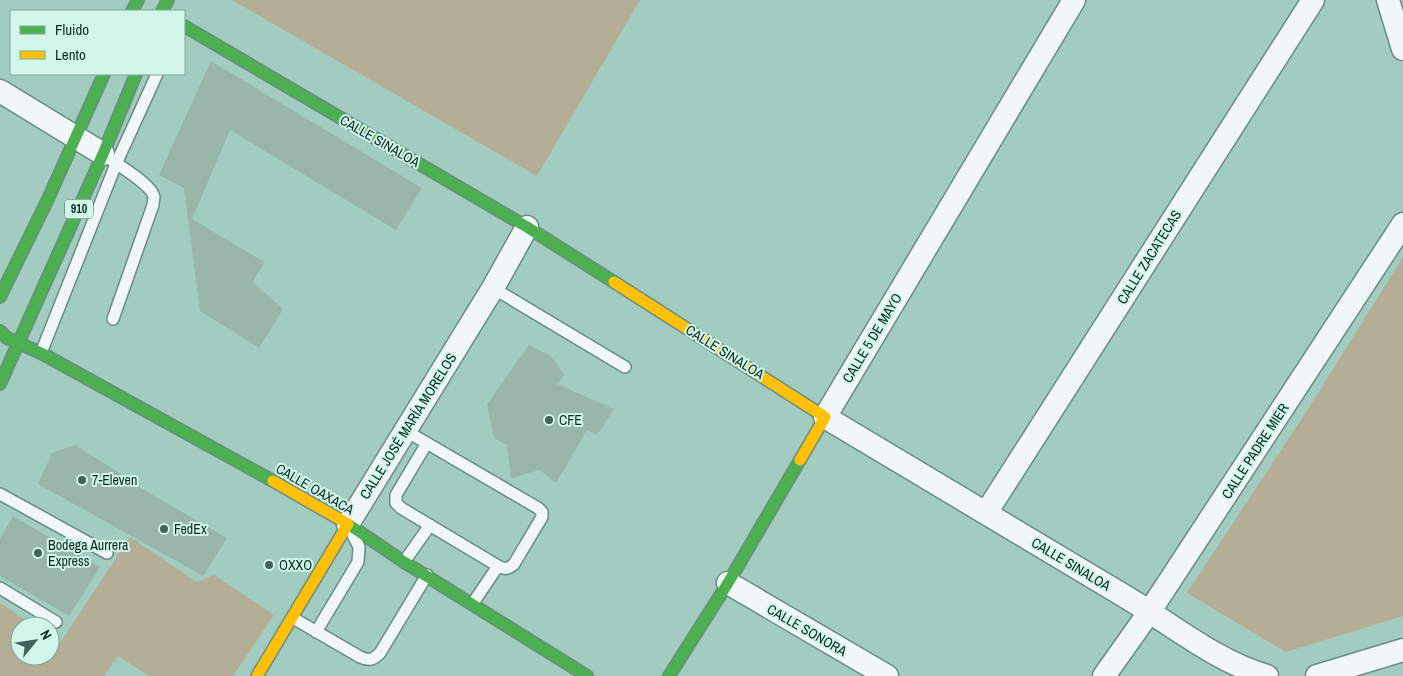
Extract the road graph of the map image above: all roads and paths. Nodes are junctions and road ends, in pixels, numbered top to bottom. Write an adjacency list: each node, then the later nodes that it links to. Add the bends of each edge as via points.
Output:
1 (1074, 0): 26 (street, CALLE 5 DE MAYO)
2 (1313, 0): 31 (street, CALLE ZACATECAS)
3 (1388, 0): 5 (street)
4 (185, 27): 13 (street, CALLE SINALOA)
5 (1403, 49)
6 (104, 75): 10 (street, 910)
7 (136, 75): 11 (street, 910)
8 (156, 75): 11 (lane)
9 (0, 91): 10 (street)
10 (75, 136): 11 (street); 14 (street, 910, via 48,199)
11 (110, 159): 17 (lane, via 152,191 154,197); 19 (street, 910); 20 (lane)
12 (1403, 224): 41 (street, CALLE PADRE MIER)
13 (527, 227): 15 (street, CALLE JOSÉ MARÍA MORELOS); 24 (street, CALLE SINALOA)
14 (6, 269): 16 (street, 910)
15 (494, 288): 22 (lane); 27 (street, CALLE JOSÉ MARÍA MORELOS)
16 (0, 297)
17 (113, 319)
18 (0, 331): 19 (street, CALLE OAXACA)
19 (20, 343): 20 (street, CALLE OAXACA); 21 (street, 910)
20 (42, 354): 32 (street, CALLE OAXACA)
21 (4, 362): 23 (street, 910)
22 (625, 367)
23 (0, 384)
24 (786, 390): 25 (street); 26 (street, CALLE SINALOA)
25 (802, 414)
26 (815, 423): 29 (street, CALLE 5 DE MAYO); 29 (street); 31 (street, CALLE SINALOA)
27 (406, 430): 28 (lane); 32 (street, CALLE JOSÉ MARÍA MORELOS)
28 (427, 443): 33 (lane, via 396,495 396,503); 36 (lane, via 542,512 514,564 504,569)
29 (804, 450): 38 (street, CALLE 5 DE MAYO)
30 (0, 494): 34 (lane)
31 (986, 513): 41 (street, CALLE SINALOA)
32 (348, 524): 35 (street, CALLE OAXACA); 43 (street, CALLE JOSÉ MARÍA MORELOS); 44 (lane, via 359,547 358,562)
33 (430, 525): 35 (lane); 36 (lane)
34 (107, 553)
35 (404, 562): 37 (street, CALLE OAXACA)
36 (498, 566): 40 (lane)
37 (427, 574): 40 (street, CALLE OAXACA); 44 (lane, via 373,660 367,661)
38 (728, 583): 48 (street, CALLE 5 DE MAYO); 49 (street, CALLE SONORA)
39 (0, 588): 42 (lane)
40 (473, 603): 47 (street, CALLE OAXACA)
41 (1150, 611): 50 (street, CALLE PADRE MIER); 51 (street, CALLE SINALOA, via 1240,666)
42 (46, 616)
43 (292, 618): 44 (lane); 46 (street, CALLE JOSÉ MARÍA MORELOS)
44 (316, 632)
45 (1403, 650): 52 (street)
46 (258, 676)
47 (587, 676)
48 (669, 676)
49 (886, 676)
50 (1104, 676)
51 (1268, 676)
52 (1317, 676)

